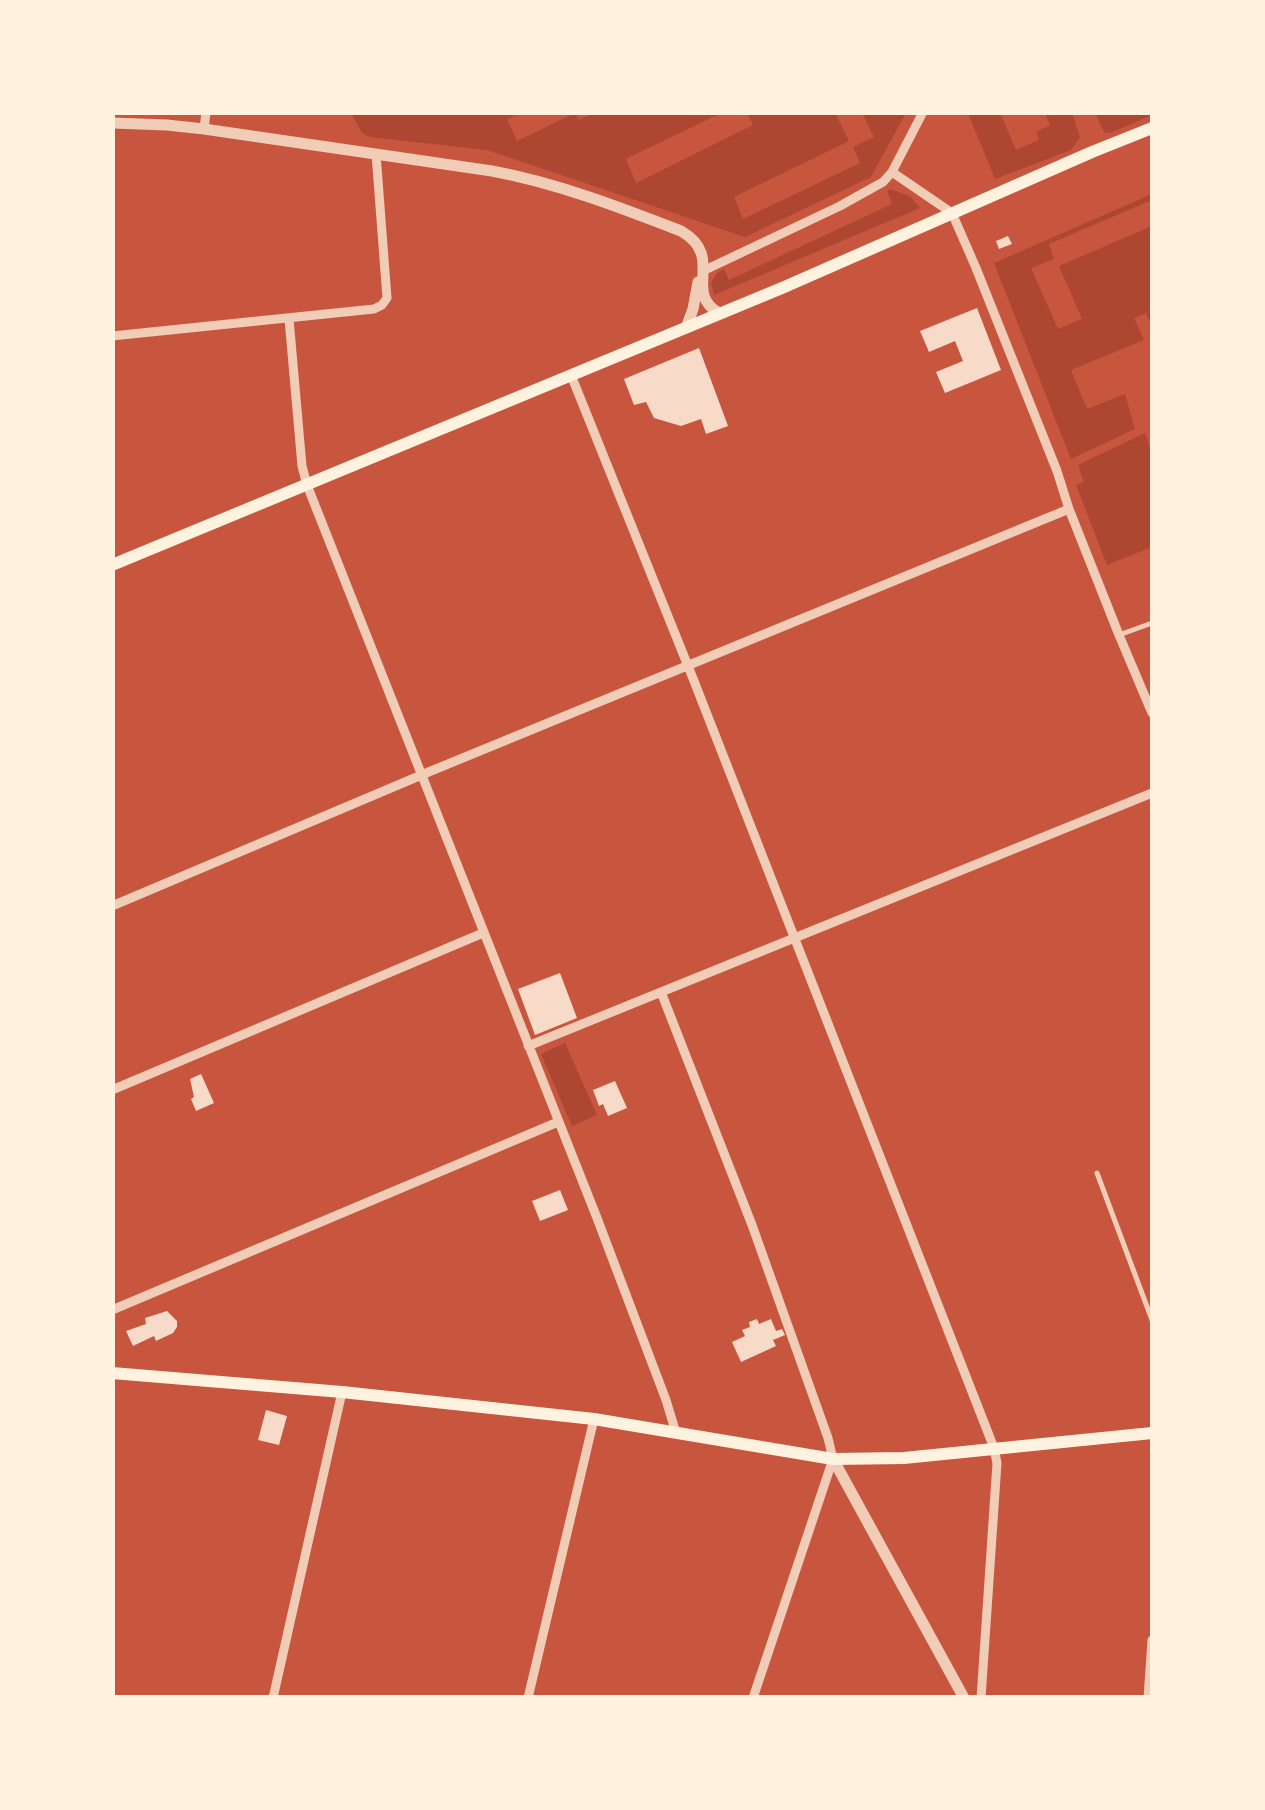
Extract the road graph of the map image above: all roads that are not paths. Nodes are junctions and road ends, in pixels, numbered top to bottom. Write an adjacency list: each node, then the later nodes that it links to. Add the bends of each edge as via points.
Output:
1 (206, 112): 5 (street)
2 (923, 112): 7 (street)
3 (112, 123): 5 (street)
4 (1152, 128): 8 (main road)
5 (204, 129): 6 (street)
6 (376, 154): 9 (street, via 522,176 624,210 687,235 698,244); 11 (street, via 385,302)
7 (892, 172): 8 (street); 9 (street, via 871,190)
8 (952, 213): 10 (main road); 16 (street)
9 (705, 270): 10 (street, via 702,294); 12 (street)
10 (718, 314): 12 (main road)
11 (289, 319): 13 (street); 15 (street)
12 (686, 328): 14 (main road)
13 (112, 336)
14 (571, 375): 15 (main road); 20 (street)
15 (307, 484): 17 (main road); 22 (street)
16 (1069, 509): 19 (street); 20 (street)
17 (112, 565)
18 (1152, 623): 19 (lane)
19 (1118, 635): 21 (street)
20 (688, 665): 22 (street); 26 (street)
21 (1152, 714)
22 (421, 776): 24 (street); 25 (street)
23 (1152, 796): 26 (street)
24 (112, 906)
25 (483, 933): 28 (street); 29 (street)
26 (795, 937): 27 (street); 39 (street)
27 (661, 992): 28 (street); 40 (street)
28 (528, 1046): 30 (street)
29 (112, 1090)
30 (558, 1122): 32 (street); 37 (street)
31 (1097, 1173): 33 (lane)
32 (112, 1310)
33 (1152, 1320)
34 (112, 1373): 35 (main road)
35 (342, 1392): 36 (main road); 42 (street)
36 (594, 1418): 37 (main road); 43 (street)
37 (676, 1433): 40 (main road)
38 (1152, 1433): 39 (main road)
39 (994, 1448): 40 (main road); 46 (street)
40 (833, 1459): 44 (street); 45 (street)
41 (1152, 1640): 47 (street)
42 (273, 1698)
43 (528, 1698)
44 (754, 1698)
45 (964, 1698)
46 (982, 1698)
47 (1148, 1698)

